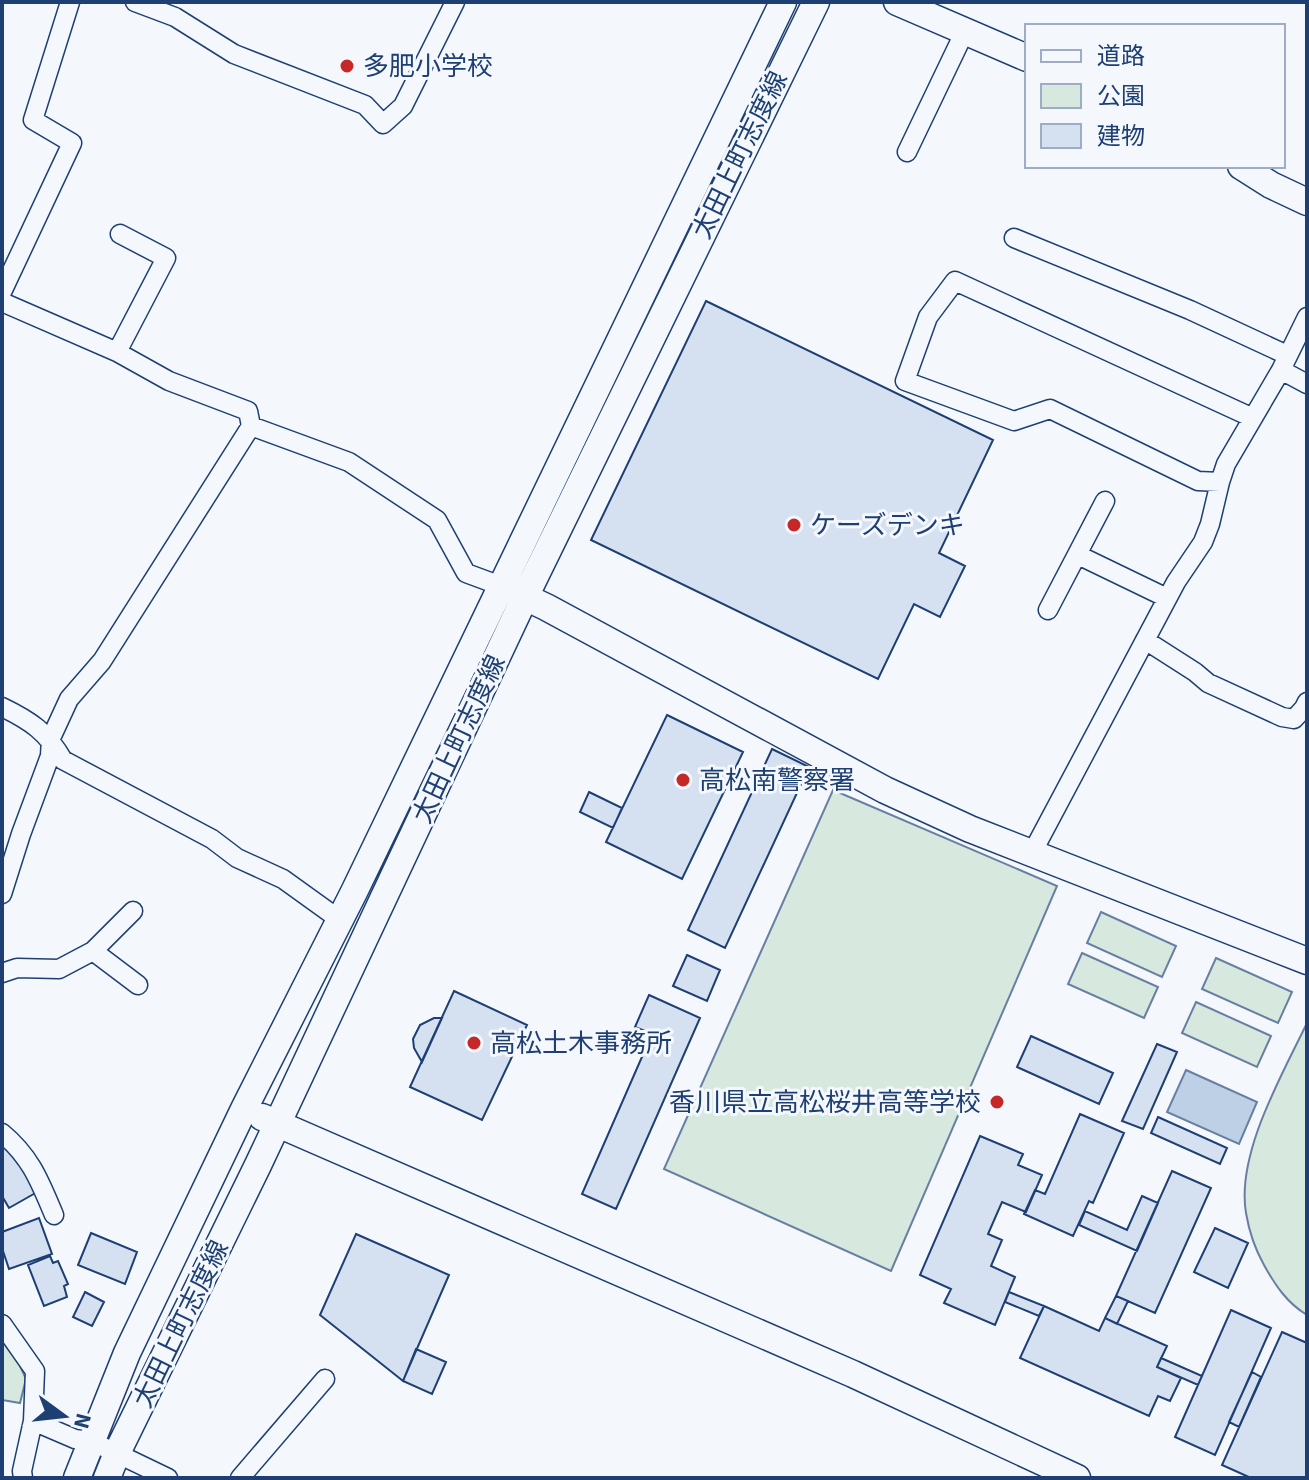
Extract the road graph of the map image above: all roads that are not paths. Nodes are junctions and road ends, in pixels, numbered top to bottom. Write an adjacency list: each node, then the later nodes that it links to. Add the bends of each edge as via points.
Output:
1 (70, 2): 14 (street, via 33,120 72,143)
2 (135, 2): 3 (street, via 175,17 234,54 365,105 383,124 403,106)
3 (455, 2)
4 (783, 2): 25 (main road, 太田上町志度線)
5 (816, 2): 26 (main road, 太田上町志度線)
6 (897, 2): 7 (main road)
7 (965, 31): 8 (main road); 9 (street)
8 (1025, 57)
9 (907, 152)
10 (1244, 168): 11 (main road)
11 (1307, 202)
12 (120, 234): 17 (street, via 166,258)
13 (1014, 238): 18 (street, via 1190,310)
14 (2, 292)
15 (2, 302): 17 (street)
16 (1307, 317): 18 (street)
17 (117, 352): 21 (street, via 169,381 248,411)
18 (1284, 363): 19 (street); 20 (street)
19 (1307, 384)
20 (1253, 418): 22 (street); 22 (street, via 955,281 928,317 905,381 1014,421 1050,409 1198,481)
21 (251, 426): 25 (street, via 349,462 437,520 466,573); 32 (street, via 102,661 69,699)
22 (1220, 482): 27 (street, via 1203,542)
23 (1105, 501): 24 (street)
24 (1078, 555): 27 (street); 28 (street)
25 (501, 586): 26 (main road); 34 (main road, 太田上町志度線)
26 (525, 597): 33 (main road, via 885,790); 36 (main road, 太田上町志度線)
27 (1167, 598): 29 (street)
28 (1048, 610)
29 (1145, 640): 30 (street, via 1208,683 1282,717 1294,719); 33 (street)
30 (1307, 702)
31 (2, 707): 32 (street)
32 (51, 738): 35 (street, via 50,756); 38 (street, via 63,760 283,879)
33 (1032, 853): 40 (main road)
34 (354, 892): 36 (main road); 38 (main road, 太田上町志度線)
35 (2, 894)
36 (382, 906): 44 (main road, 太田上町志度線)
37 (133, 911): 39 (street)
38 (340, 920): 43 (main road, 太田上町志度線)
39 (93, 951): 41 (street, via 59,969); 42 (street)
40 (1307, 961)
41 (2, 973)
42 (138, 985)
43 (244, 1109): 44 (main road); 50 (main road, 太田上町志度線, via 127,1353)
44 (277, 1124): 51 (main road, 太田上町志度線); 57 (main road)
45 (2, 1133): 46 (street, via 34,1169)
46 (54, 1215)
47 (2, 1324): 49 (street, via 35,1371)
48 (325, 1379): 56 (street)
49 (33, 1421): 50 (street); 52 (street)
50 (91, 1441): 51 (street); 53 (main road, 太田上町志度線)
51 (117, 1453): 54 (main road, 太田上町志度線); 55 (street)
52 (23, 1478)
53 (77, 1478)
54 (107, 1478)
55 (168, 1478)
56 (240, 1478)
57 (1077, 1478)

